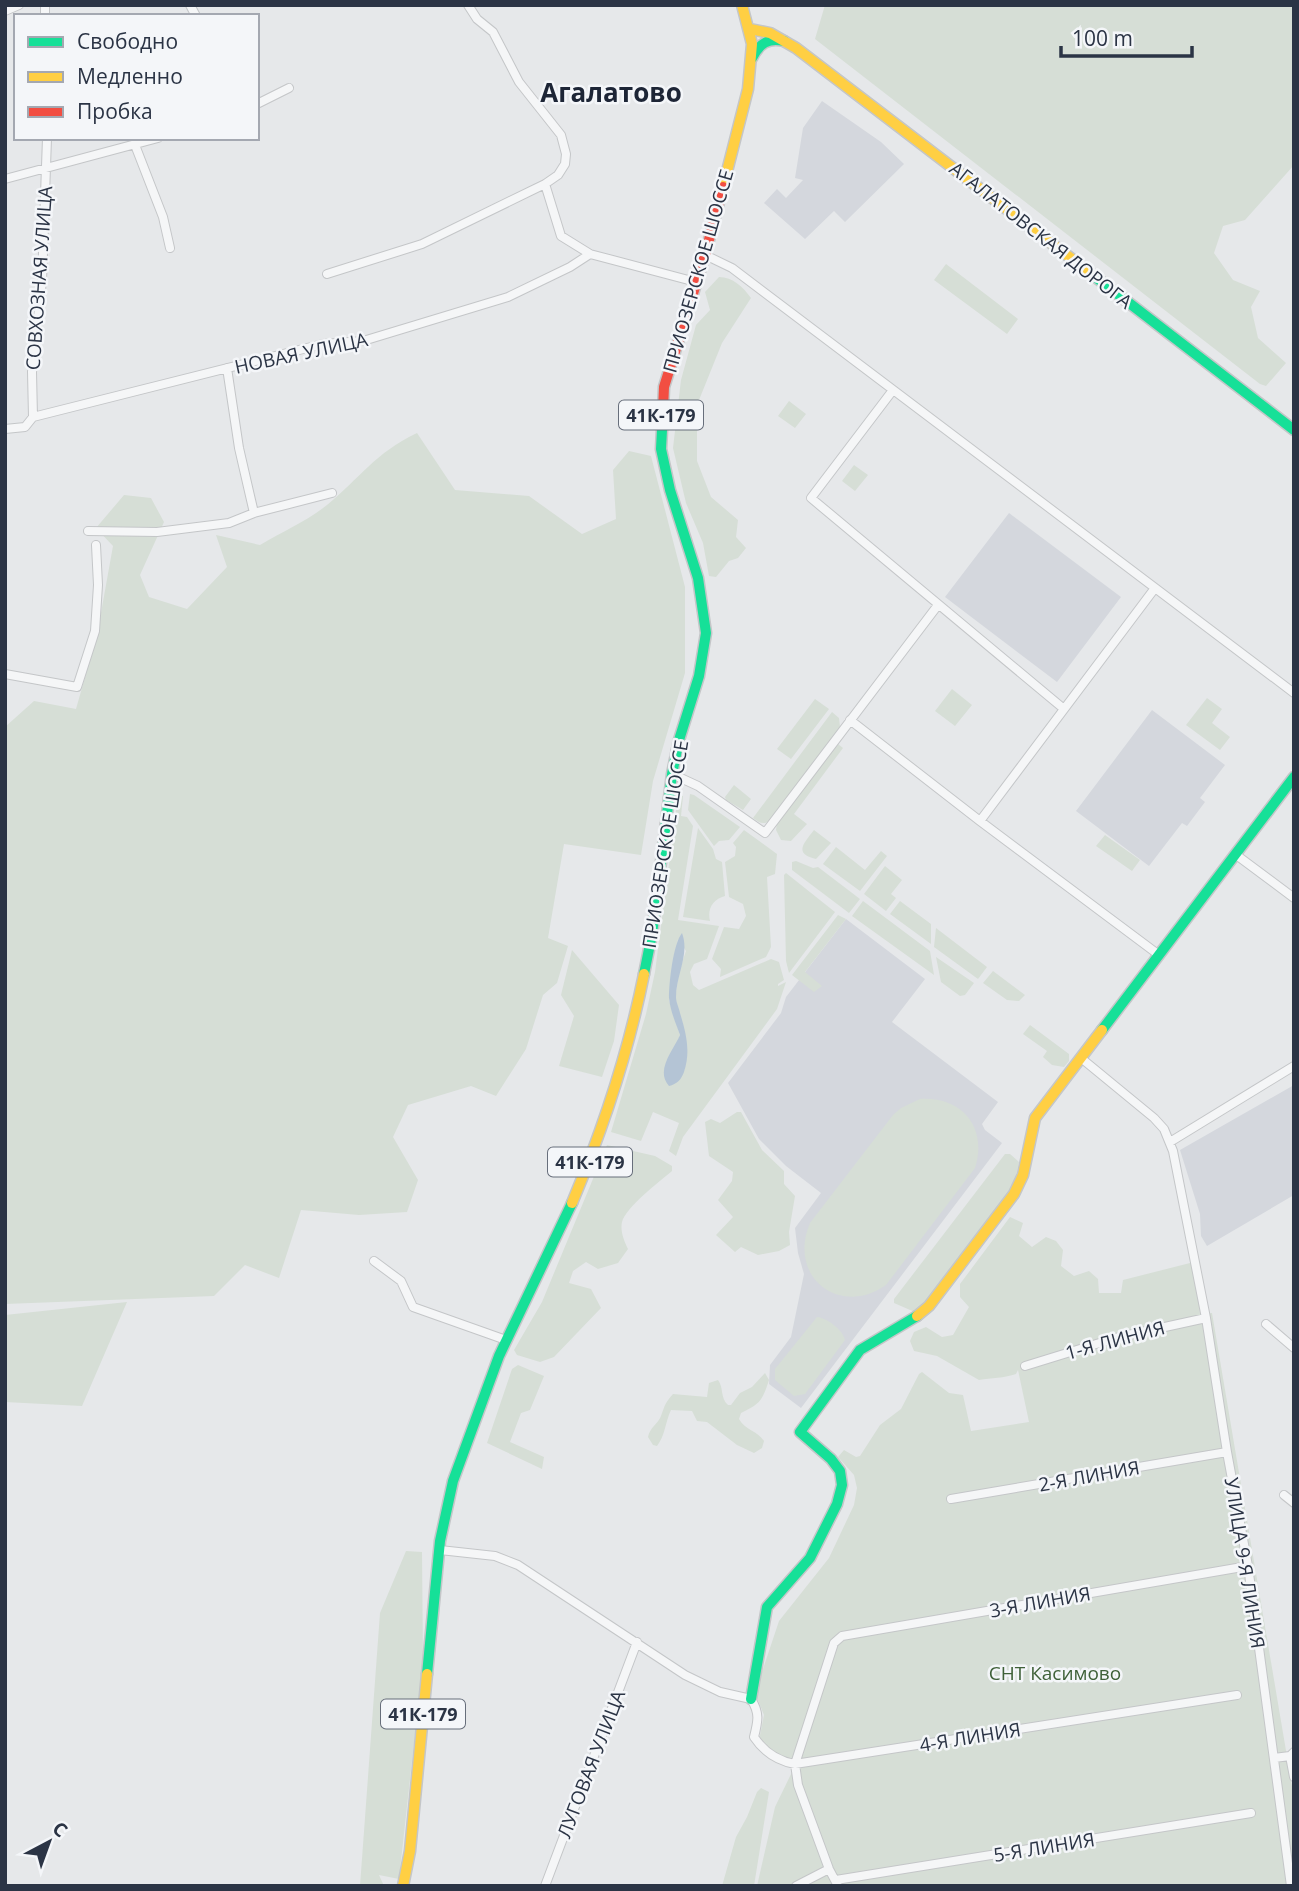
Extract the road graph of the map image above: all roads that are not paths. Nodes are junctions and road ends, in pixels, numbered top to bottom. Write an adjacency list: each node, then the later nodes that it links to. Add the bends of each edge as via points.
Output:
1 (19, 5): 4 (street)
2 (468, 5): 15 (street, via 493,32 519,82 561,135 565,164)
3 (742, 5): 5 (main road, 41К-179)
4 (5, 11)
5 (750, 29): 6 (main road, АГАЛАТОВСКАЯ ДОРОГА, via 773,32); 7 (main road, 41К-179)
6 (786, 42): 7 (main road, via 768,40); 25 (main road, АГАЛАТОВСКАЯ ДОРОГА)
7 (752, 58): 18 (main road, ПРИОЗЕРСКОЕ ШОССЕ / 41К-179)
8 (289, 88): 9 (street)
9 (259, 103)
10 (47, 140): 13 (street, СОВХОЗНАЯ УЛИЦА)
11 (151, 140): 12 (street)
12 (135, 145): 13 (street); 16 (street)
13 (46, 170): 14 (street); 23 (street, СОВХОЗНАЯ УЛИЦА)
14 (5, 179)
15 (545, 184): 17 (street, via 562,236); 19 (street, via 422,244)
16 (170, 248)
17 (590, 254): 20 (street); 21 (street, НОВАЯ УЛИЦА, via 508,297 363,341 323,344)
18 (705, 255): 20 (main road, ПРИОЗЕРСКОЕ ШОССЕ / 41К-179); 22 (street, via 732,268)
19 (327, 274)
20 (696, 282): 36 (main road, ПРИОЗЕРСКОЕ ШОССЕ / 41К-179, via 661,410 661,449 698,578 706,633)
21 (227, 368): 23 (street, НОВАЯ УЛИЦА); 27 (street)
22 (892, 390): 30 (street); 31 (street, via 811,498)
23 (33, 417): 24 (street, НОВАЯ УЛИЦА, via 25,427)
24 (5, 429)
25 (1294, 430)
26 (332, 493): 27 (street)
27 (254, 513): 28 (street, via 229,523 157,532)
28 (88, 531)
29 (96, 545): 32 (street, via 95,631 77,687)
30 (1155, 589): 33 (street); 34 (street)
31 (937, 605): 34 (street); 35 (street)
32 (5, 674)
33 (1294, 693)
34 (1064, 709): 38 (street)
35 (850, 720): 36 (street, via 765,833 698,786); 38 (street)
36 (672, 774): 48 (main road, ПРИОЗЕРСКОЕ ШОССЕ / 41К-179, via 652,934 619,1077 587,1171)
37 (1294, 777): 39 (main road)
38 (979, 821): 41 (street)
39 (1236, 854): 40 (street); 41 (main road)
40 (1294, 898)
41 (1159, 955): 42 (main road)
42 (1081, 1058): 44 (street, via 1154,1118); 59 (main road, via 1035,1118 1023,1175 1014,1194 929,1306 860,1350 800,1433 831,1459 840,1471 842,1485 810,1558 767,1607)
43 (1294, 1066): 44 (street)
44 (1170, 1142): 46 (street, УЛИЦА 9-Я ЛИНИЯ)
45 (374, 1261): 48 (street, via 401,1281 413,1307)
46 (1206, 1318): 50 (street, 1-Я ЛИНИЯ, via 1119,1337); 51 (street, УЛИЦА 9-Я ЛИНИЯ)
47 (1266, 1324): 49 (street)
48 (506, 1340): 55 (main road, ПРИОЗЕРСКОЕ ШОССЕ / 41К-179, via 453,1481)
49 (1294, 1348)
50 (1025, 1366)
51 (1227, 1452): 53 (street, 2-Я ЛИНИЯ); 56 (street, УЛИЦА 9-Я ЛИНИЯ)
52 (1284, 1495): 54 (street)
53 (951, 1499)
54 (1294, 1503)
55 (440, 1546): 57 (street, via 519,1565); 67 (main road, 41К-179)
56 (1248, 1566): 61 (street, УЛИЦА 9-Я ЛИНИЯ); 62 (street, 3-Я ЛИНИЯ, via 842,1636 834,1643)
57 (636, 1642): 59 (street, via 685,1675 720,1692); 68 (street, ЛУГОВАЯ УЛИЦА)
58 (1237, 1695): 62 (street, 4-Я ЛИНИЯ)
59 (751, 1699): 62 (street, via 759,1717 754,1737 759,1745 780,1762)
60 (1292, 1754): 61 (street); 63 (street)
61 (1274, 1758): 70 (street, УЛИЦА 9-Я ЛИНИЯ)
62 (795, 1765): 65 (street)
63 (1294, 1776)
64 (1251, 1813): 66 (street, 5-Я ЛИНИЯ)
65 (829, 1869): 66 (street); 69 (street)
66 (837, 1883)
67 (403, 1886)
68 (545, 1886)
69 (796, 1886)
70 (1291, 1886)

